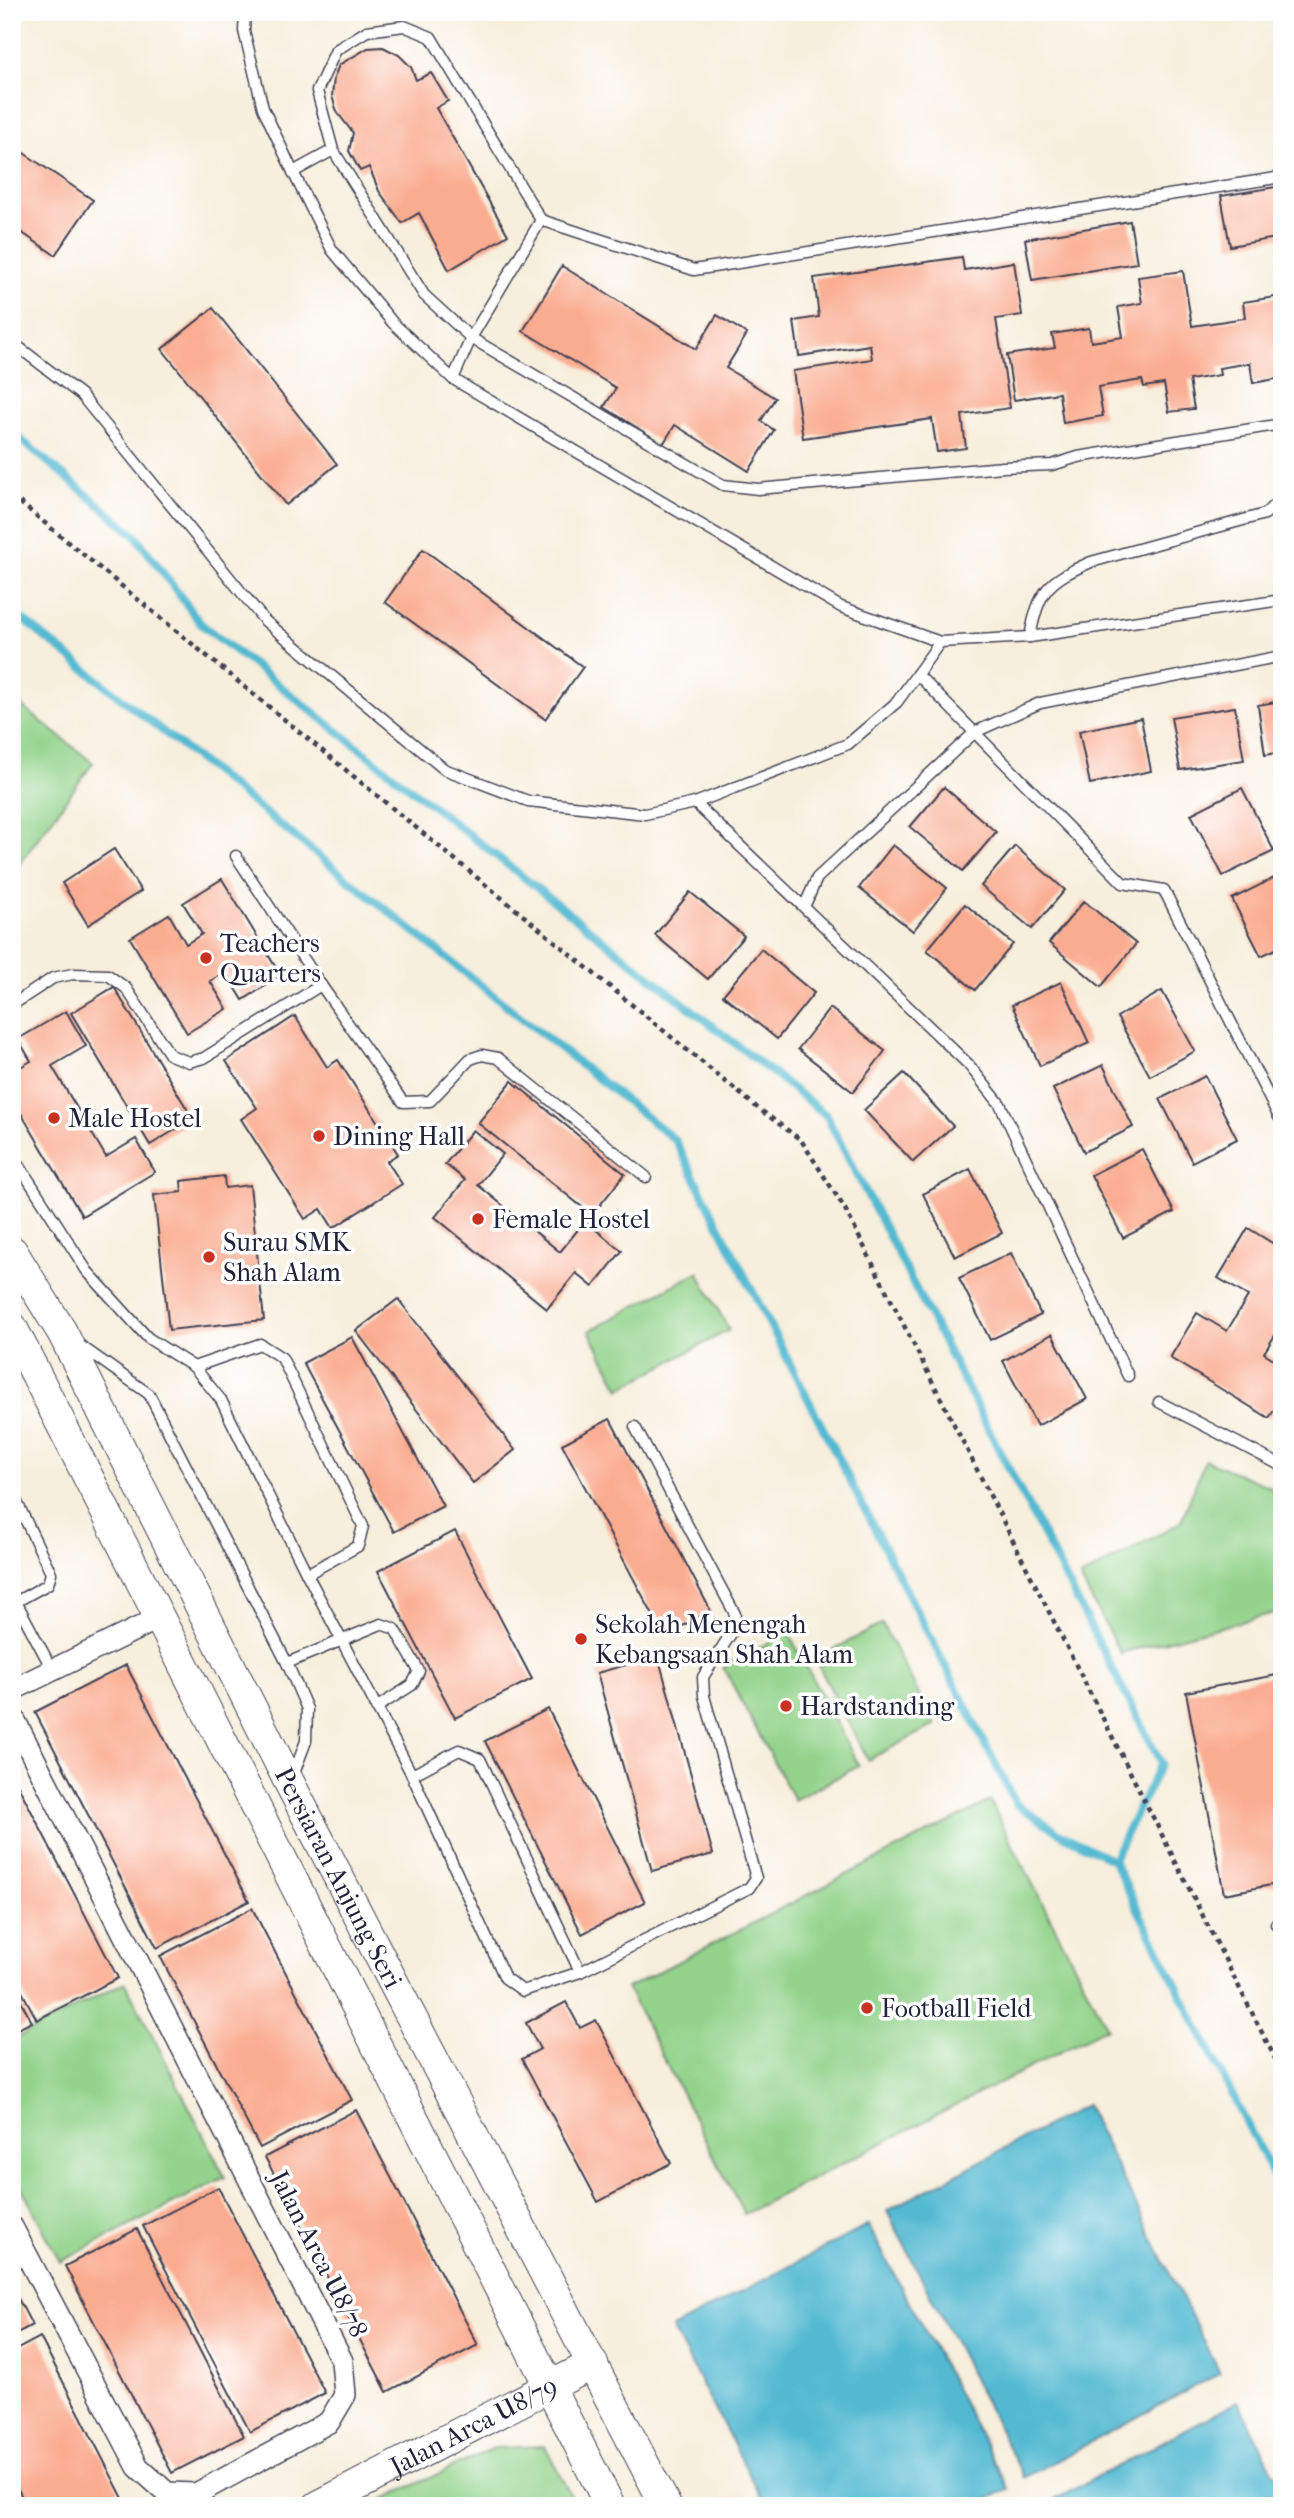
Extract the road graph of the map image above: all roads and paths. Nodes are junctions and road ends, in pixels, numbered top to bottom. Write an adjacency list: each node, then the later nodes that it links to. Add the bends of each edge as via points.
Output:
1 (245, 12): 3 (lane, via 244,31 263,108)
2 (332, 150): 3 (lane); 5 (lane, via 317,91 336,50 367,31 404,26 431,37); 6 (lane, via 424,295)
3 (293, 172): 8 (lane, via 332,250 393,323)
4 (1282, 177): 5 (lane, via 694,270)
5 (541, 220): 6 (lane)
6 (471, 338): 8 (lane); 9 (lane, via 723,485 758,489 1052,465)
7 (12, 342): 18 (lane, via 81,395 264,620 444,769 528,801 645,814)
8 (453, 379): 14 (lane, via 841,607)
9 (1282, 424)
10 (12, 496): 47 (path, via 801,1140 845,1209)
11 (1282, 497): 13 (lane, via 1265,514 1091,562 1065,574 1051,585 1036,608)
12 (1282, 600): 13 (lane)
13 (1030, 637): 14 (lane)
14 (940, 642): 16 (lane)
15 (1282, 656): 17 (lane, via 1040,703)
16 (917, 674): 17 (lane); 18 (lane, via 897,702 848,744)
17 (975, 732): 20 (lane, via 817,878); 23 (lane, via 1123,883 1164,890)
18 (695, 803): 20 (lane)
19 (236, 856): 21 (lane)
20 (804, 907): 30 (lane, via 968,1064 1000,1104)
21 (321, 985): 22 (lane, via 204,1058 189,1062 170,1055 126,988 108,975 53,978); 25 (lane, via 403,1102 430,1101 470,1059 482,1055 498,1058)
22 (12, 1005)
23 (1279, 1117)
24 (12, 1154): 29 (lane, via 87,1271 148,1338)
25 (646, 1177)
26 (12, 1251): 28 (street, Persiaran Anjung Seri)
27 (12, 1327): 37 (street, Persiaran Anjung Seri)
28 (62, 1332): 39 (lane, via 149,1394); 45 (street, Persiaran Anjung Seri)
29 (194, 1367): 35 (lane, via 221,1400); 35 (lane, via 260,1344 282,1358 363,1526 358,1546)
30 (1128, 1376)
31 (1159, 1402): 33 (lane)
32 (635, 1427): 46 (lane, via 735,1614 732,1632 704,1677 704,1696 756,1878 749,1888)
33 (1282, 1466)
34 (12, 1492): 36 (lane, via 51,1573 48,1584)
35 (307, 1574): 38 (lane)
36 (14, 1600): 40 (lane)
37 (159, 1618): 40 (street); 50 (street, Persiaran Anjung Seri)
38 (342, 1639): 39 (lane); 42 (lane); 42 (lane, via 381,1624 395,1629 419,1671 412,1685)
39 (287, 1663): 45 (lane, via 307,1709 306,1741)
40 (53, 1671): 41 (street)
41 (12, 1690)
42 (376, 1708): 44 (lane)
43 (12, 1715): 48 (street, Jalan Arca U8/78, via 342,2361 345,2395 329,2422 196,2494 167,2493 138,2467)
44 (412, 1775): 46 (lane, via 505,1978 523,1991); 46 (lane, via 459,1750 480,1759)
45 (290, 1784): 49 (street, Persiaran Anjung Seri)
46 (580, 1972)
47 (1282, 2072)
48 (12, 2227)
49 (593, 2364): 50 (street, Jalan Arca U8/79); 53 (street, Persiaran Anjung Seri)
50 (549, 2387): 51 (street, Jalan Arca U8/79); 52 (street, Persiaran Anjung Seri)
51 (318, 2506)
52 (610, 2506)
53 (666, 2506)

